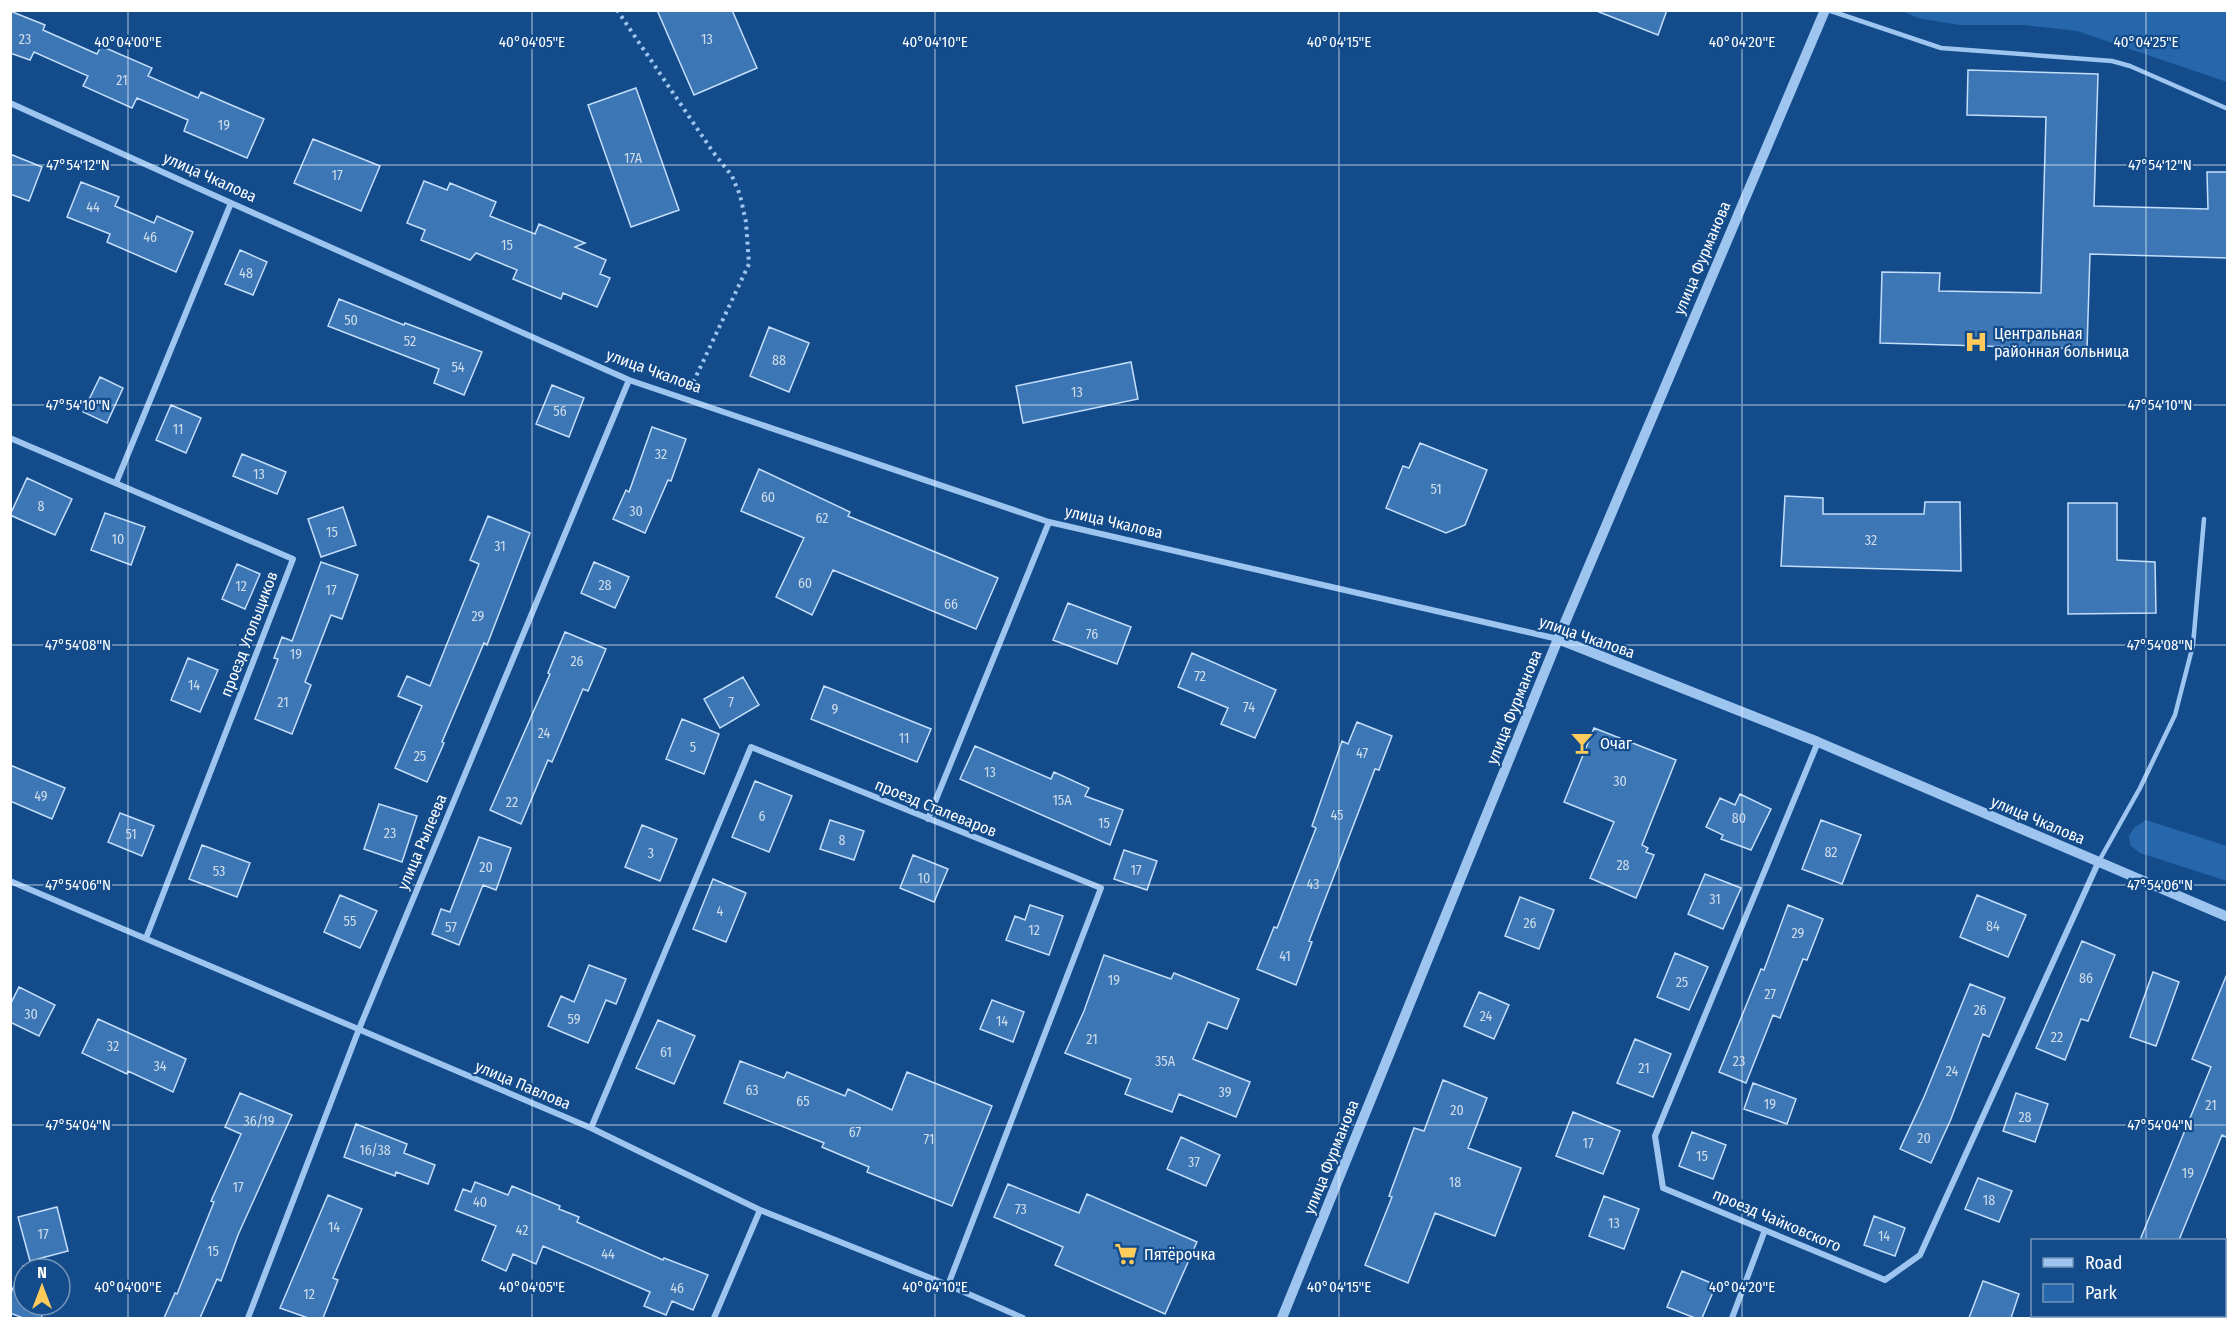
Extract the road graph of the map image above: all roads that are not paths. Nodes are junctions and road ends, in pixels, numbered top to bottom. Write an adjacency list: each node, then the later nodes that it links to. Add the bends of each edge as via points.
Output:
1 (1827, 10): 3 (lane, via 1941,48 2112,61); 10 (street, улица Фурманова)
2 (10, 103): 4 (street, улица Чкалова)
3 (2228, 109)
4 (231, 203): 5 (street, улица Чкалова); 7 (street)
5 (628, 380): 9 (street, улица Чкалова); 17 (street, улица Рылеева)
6 (10, 438): 7 (street, проезд Угольщиков)
7 (116, 483): 16 (street, проезд Угольщиков, via 293,559)
8 (2204, 519): 13 (lane, via 2193,645 2175,715)
9 (1049, 522): 10 (street, улица Чкалова); 12 (street)
10 (1558, 639): 11 (street, улица Чкалова); 25 (street, улица Фурманова)
11 (1818, 742): 13 (street, улица Чкалова); 20 (street, проезд Чайковского, via 1655,1136 1663,1188)
12 (928, 819): 18 (street, проезд Сталеваров, via 751,747); 21 (street, проезд Сталеваров, via 1101,888)
13 (2098, 863): 15 (street, улица Чкалова); 20 (street, проезд Чайковского, via 1920,1255 1885,1280)
14 (10, 881): 16 (street, улица Павлова)
15 (2228, 917)
16 (146, 938): 17 (street, улица Павлова)
17 (359, 1029): 18 (street, улица Павлова); 22 (street, улица Рылеева)
18 (591, 1128): 19 (street, улица Павлова)
19 (760, 1210): 21 (street, улица Павлова); 23 (street)
20 (1765, 1230): 26 (street)
21 (948, 1285): 24 (street, улица Павлова)
22 (248, 1318)
23 (714, 1318)
24 (1023, 1318)
25 (1282, 1318)
26 (1732, 1318)

